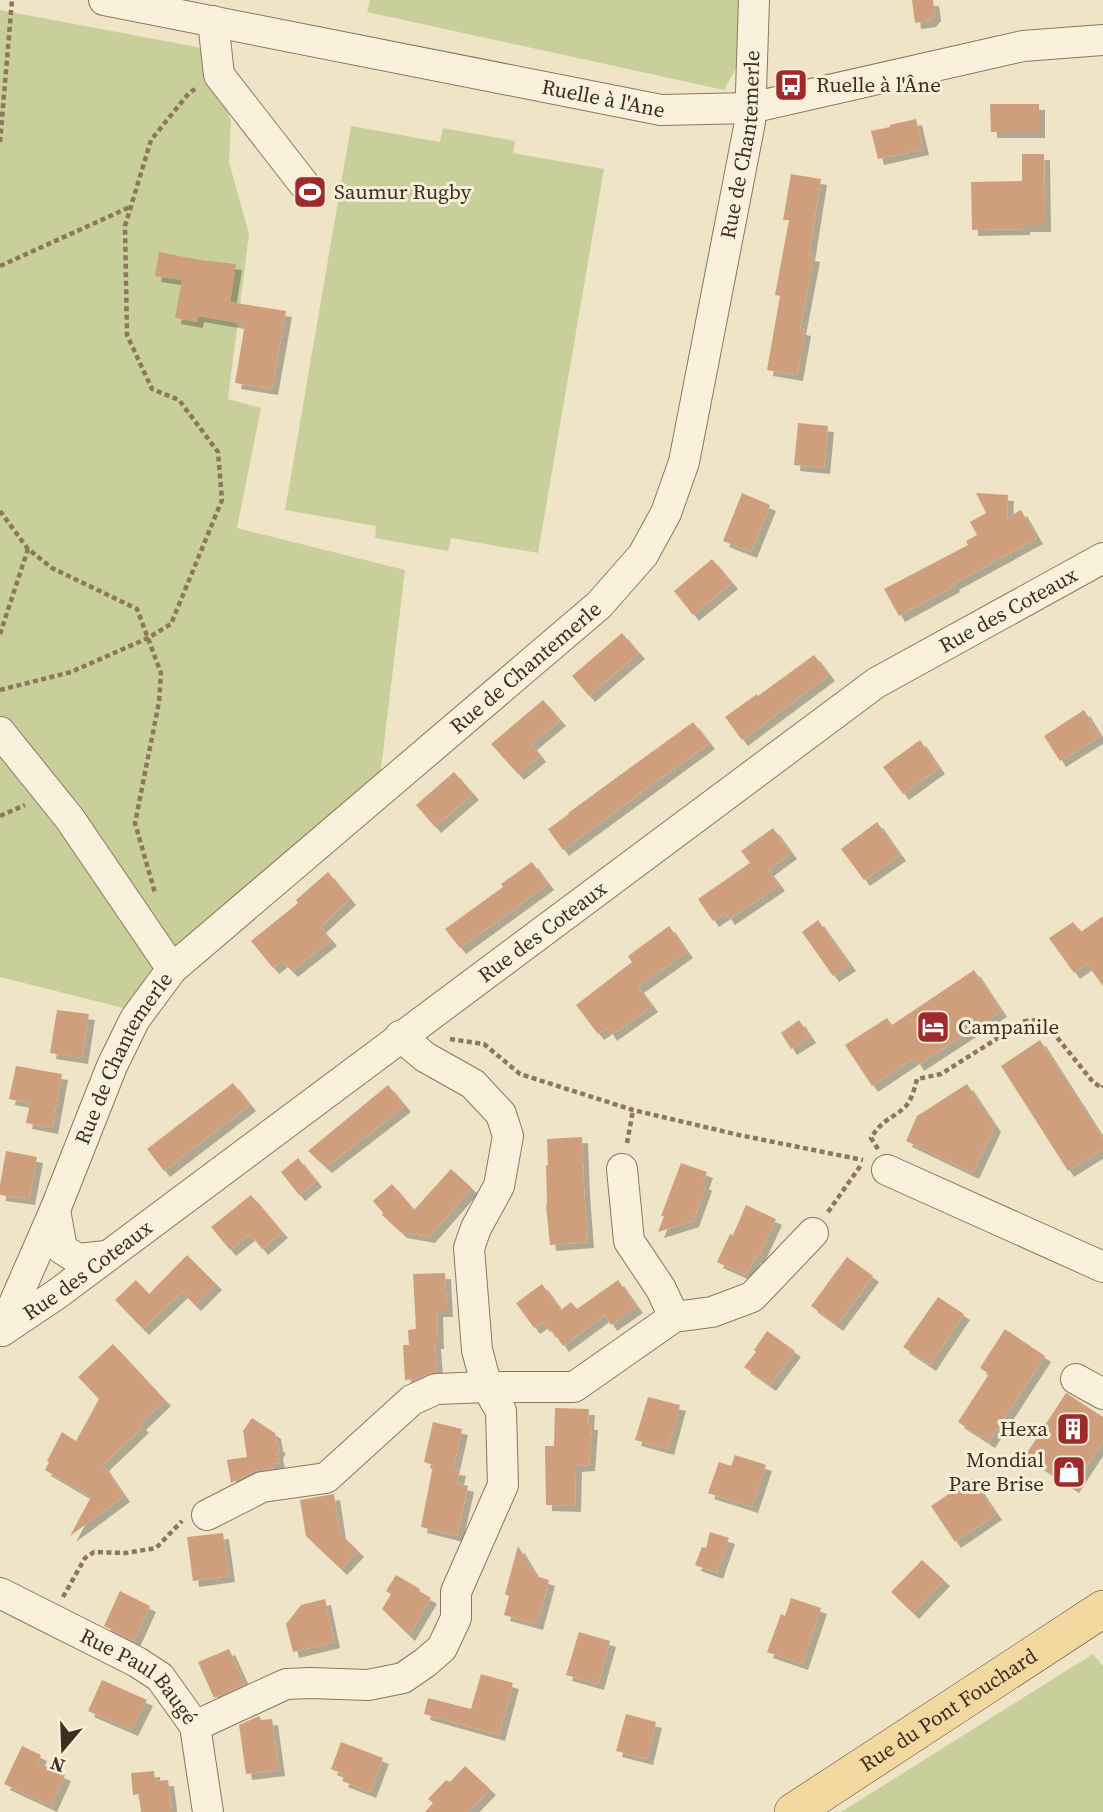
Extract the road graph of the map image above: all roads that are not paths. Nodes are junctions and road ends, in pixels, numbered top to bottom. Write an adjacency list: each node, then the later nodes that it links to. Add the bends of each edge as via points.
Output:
1 (104, 0): 3 (street, Ruelle à l'Ane)
2 (754, 0): 5 (street, Rue de Chantemerle)
3 (213, 21): 5 (street, Ruelle à l'Ane, via 661,110); 6 (street, via 219,75)
4 (1103, 40): 5 (street, Ruelle à l'Ane, via 1023,46)
5 (750, 108): 9 (street, Rue de Chantemerle, via 684,461 666,513 643,555 599,605)
6 (303, 183)
7 (1103, 558): 10 (street, Rue des Coteaux, via 876,683)
8 (0, 732): 9 (street, via 70,818)
9 (172, 969): 13 (street, Rue de Chantemerle, via 135,1019 112,1066)
10 (400, 1036): 16 (street, Rue des Coteaux); 22 (street, via 474,1084 501,1114 508,1136 499,1186 469,1248 477,1350)
11 (622, 1169): 19 (street, via 629,1241)
12 (887, 1170): 17 (street)
13 (55, 1210): 15 (street, Rue de Chantemerle); 16 (street, via 62,1249 78,1259); 18 (street, Rue de Chantemerle, via 54,1249)
14 (813, 1233): 19 (street, via 752,1297 712,1312)
15 (40, 1243): 18 (street, via 46,1283); 20 (street, Rue de Chantemerle)
16 (106, 1256): 18 (street, Rue des Coteaux)
17 (1103, 1267)
18 (61, 1290): 20 (street, Rue des Coteaux)
19 (674, 1317): 22 (street, via 574,1387)
20 (1, 1332)
21 (1076, 1379): 23 (street)
22 (487, 1387): 24 (street, via 436,1389 412,1400 326,1478 262,1487); 27 (street, via 501,1411 503,1485 456,1592 456,1618 442,1648 403,1678 368,1685 286,1684)
23 (1103, 1394)
24 (207, 1515)
25 (0, 1593): 27 (street, Rue Paul Baugé, via 160,1677)
26 (1103, 1609): 29 (main road, Rue du Pont Fouchard)
27 (195, 1726): 28 (street, Rue Paul Baugé)
28 (208, 1812)
29 (793, 1812)

